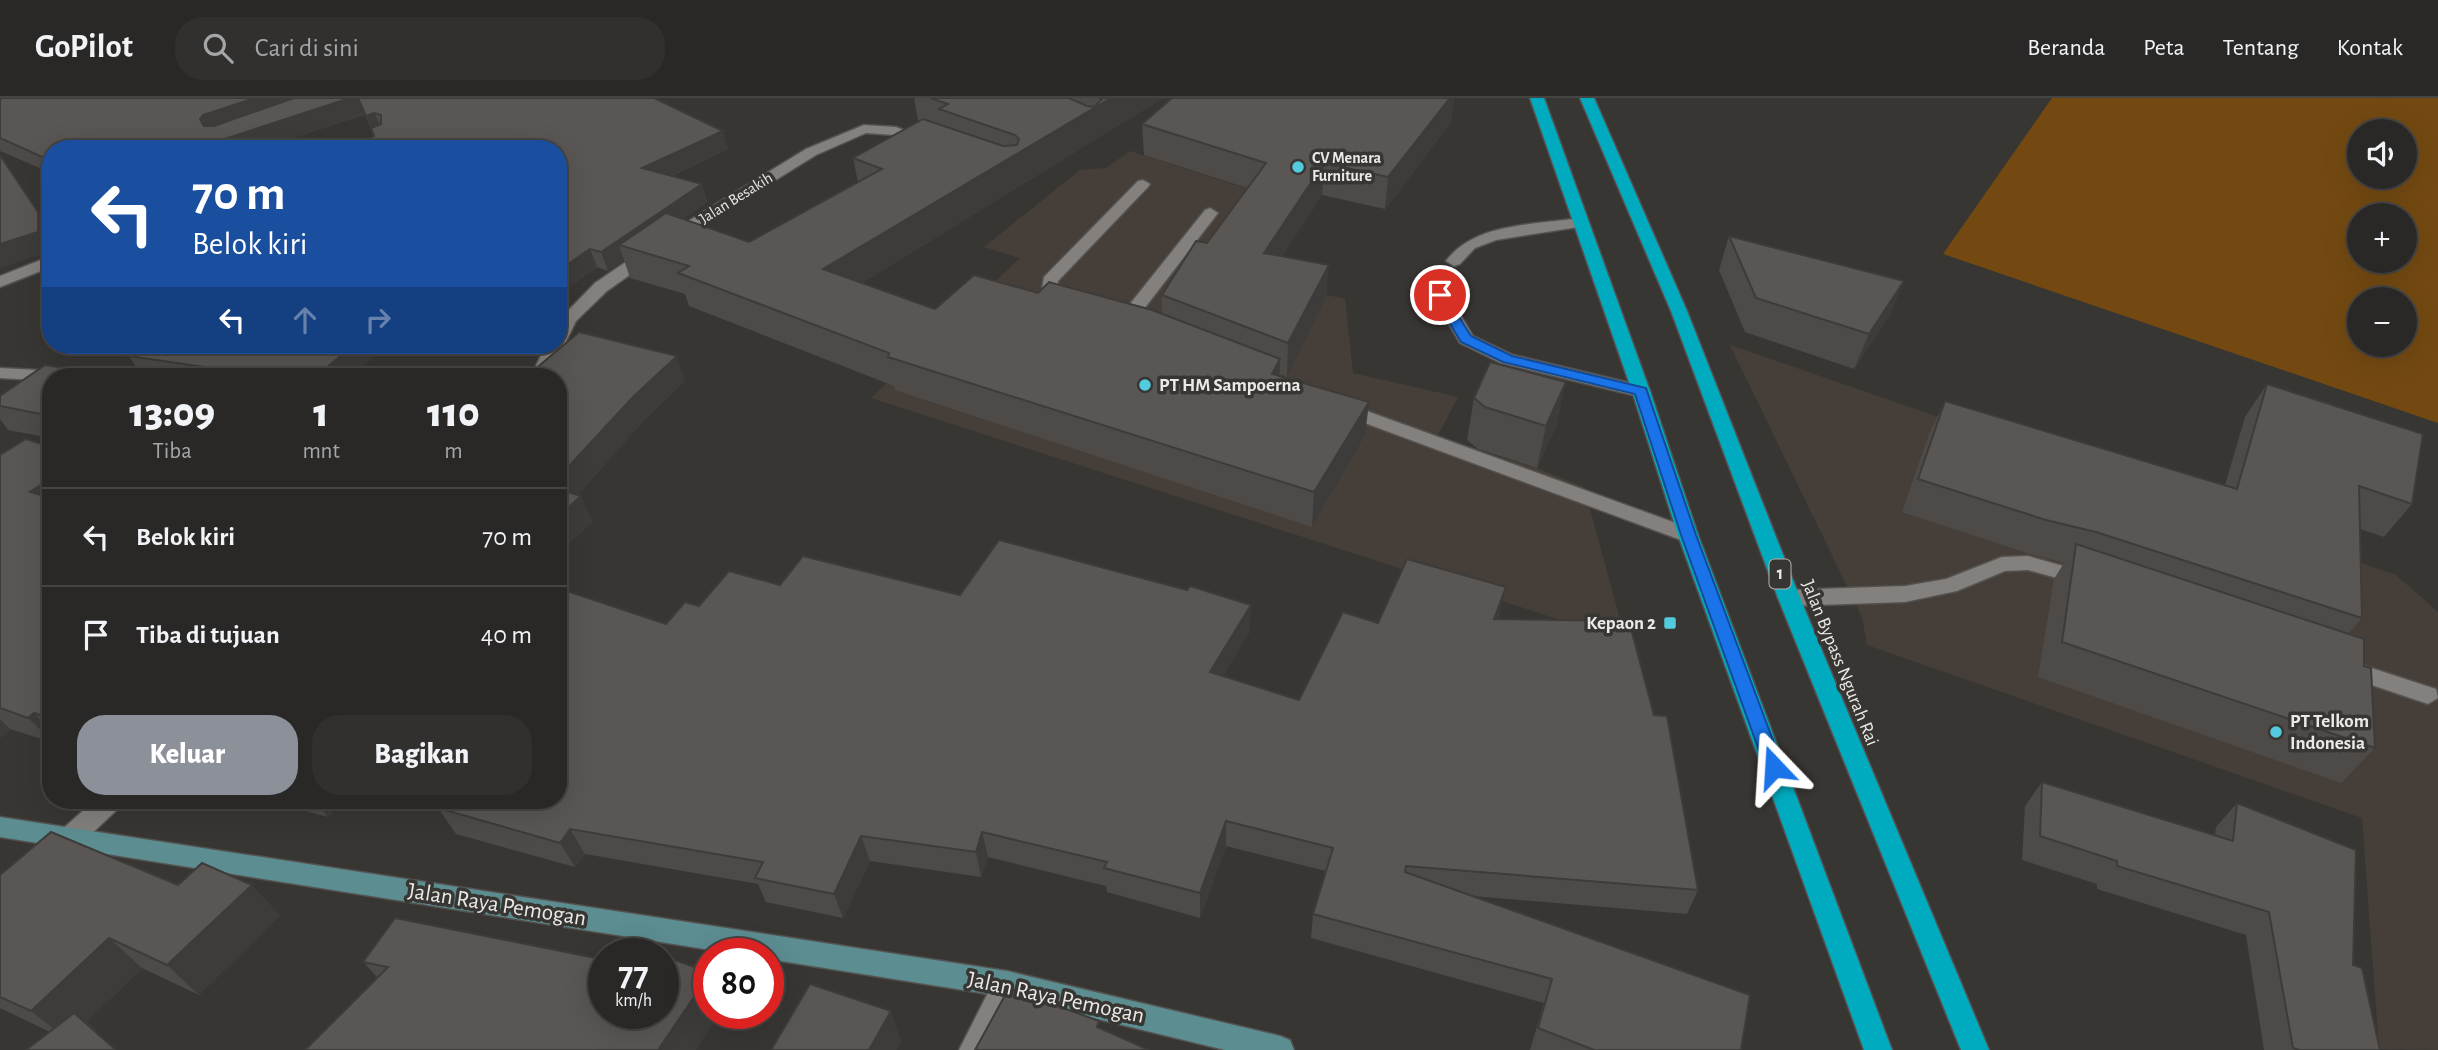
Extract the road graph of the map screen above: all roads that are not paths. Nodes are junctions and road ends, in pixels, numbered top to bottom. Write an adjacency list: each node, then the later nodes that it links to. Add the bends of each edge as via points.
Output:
1 (1537, 98): 6 (highway)
2 (1587, 98): 22 (highway, Jalan Bypass Ngurah Rai / 1, via 1679,312)
3 (934, 145): 13 (street, Jalan Besakih, via 896,131 864,129 811,152 601,287)
4 (1143, 184): 11 (street, via 1050,280 1050,289 1057,296)
5 (1210, 213): 14 (street)
6 (1580, 223): 7 (street, via 1493,236 1469,245); 18 (highway)
7 (1454, 261)
8 (42, 265): 9 (street)
9 (0, 282)
10 (1440, 295): 18 (street, via 1466,339 1507,359)
11 (1082, 307)
12 (1103, 315): 14 (street)
13 (567, 323)
14 (1125, 323): 15 (street)
15 (1145, 330)
16 (0, 373): 17 (street)
17 (42, 375)
18 (1641, 391): 20 (highway)
19 (1321, 400): 20 (street)
20 (1688, 535): 32 (highway)
21 (2106, 586): 22 (street, via 2046,567 2015,563 1950,586 1906,594)
22 (1788, 598): 33 (highway, Jalan Bypass Ngurah Rai / 1)
23 (2325, 660): 24 (street)
24 (2428, 695)
25 (101, 809): 27 (street)
26 (0, 827): 27 (street, Jalan Raya Pemogan)
27 (68, 839): 28 (street); 29 (street, Jalan Raya Pemogan)
28 (39, 869)
29 (1007, 984): 30 (street); 31 (street, Jalan Raya Pemogan)
30 (973, 1050)
31 (1280, 1050)
32 (1878, 1050)
33 (1975, 1050)

